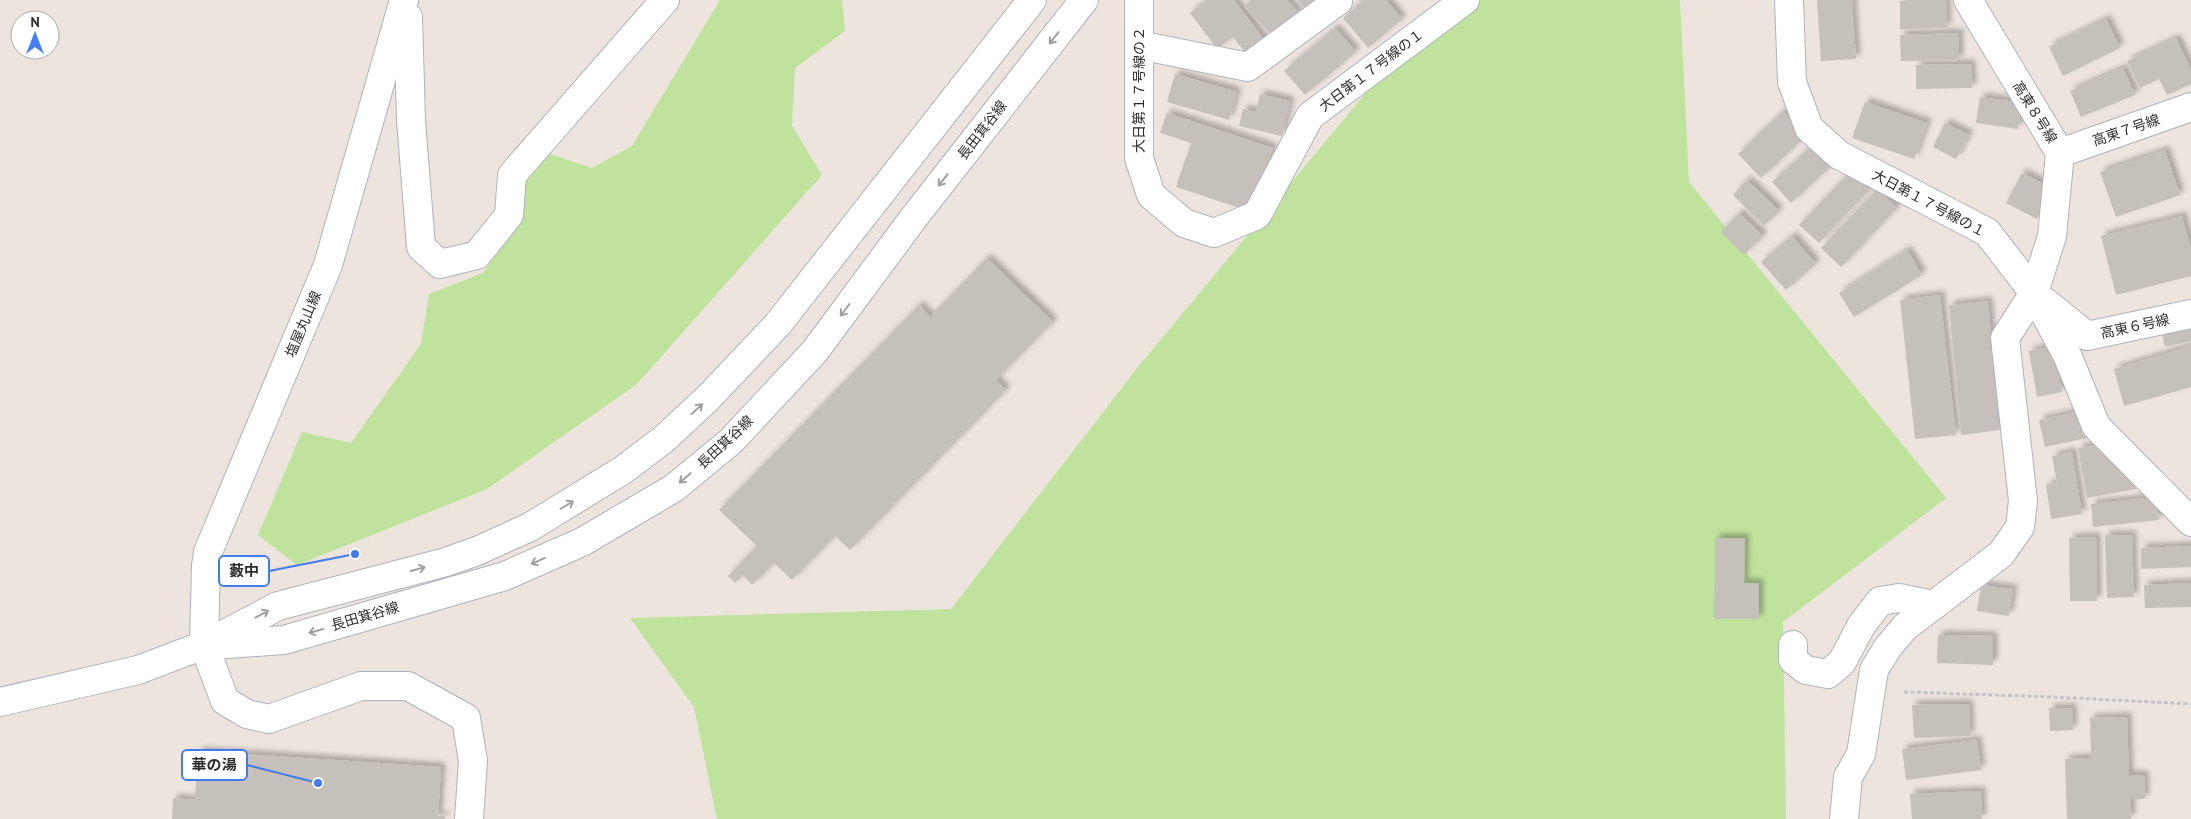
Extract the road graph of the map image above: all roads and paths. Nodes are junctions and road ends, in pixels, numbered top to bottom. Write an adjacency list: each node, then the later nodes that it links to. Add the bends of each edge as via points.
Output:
1 (406, 0): 2 (street, via 421,247 440,264 477,256 509,215 512,175); 18 (street, 塩屋丸山線, via 328,265 208,552)
2 (665, 0)
3 (1032, 0): 18 (street, 長田箕谷線, one-way to 3, via 278,606 477,551 530,527 580,498 664,439 778,324)
4 (1084, 0): 18 (street, 長田箕谷線, one-way to 18, via 912,220 815,351 731,441 674,488 582,542 505,576 284,640)
5 (1139, 0): 10 (street, 大日第１７号線の２)
6 (1465, 0): 13 (street, 大日第１７号線の１, via 1310,116 1256,215 1214,234)
7 (1789, 0): 14 (street, 大日第１７号線の１, via 1792,82 1809,128 1839,156 1987,232)
8 (1968, 0): 12 (street, 高東８号線)
9 (1338, 1): 10 (street, via 1248,67)
10 (1139, 45): 13 (street, 大日第１７号線の２, via 1139,158 1151,195)
11 (2191, 108): 12 (street, 高東７号線)
12 (2060, 153): 14 (street, 高東８号線, via 2052,236)
13 (1184, 223)
14 (2034, 293): 15 (street, 高東６号線, via 2086,336); 16 (street, 大日第１７号線の１, via 2068,357 2096,426); 17 (street, 高東８号線, via 2005,338 2023,501 2020,528 2001,554)
15 (2191, 314)
16 (2191, 522)
17 (1934, 606): 19 (street, via 1899,598 1880,601 1861,626 1842,662 1828,674 1806,670 1794,660); 24 (street, 高東８号線, via 1888,646 1874,670 1861,754 1848,778)
18 (204, 645): 21 (street, 長田箕谷線, via 138,670); 23 (street, via 226,701 247,714 269,719 361,686 408,686 466,718 473,761)
19 (1793, 645)
20 (1906, 692): 22 (path)
21 (0, 702)
22 (2191, 704)
23 (470, 819)
24 (1844, 819)

